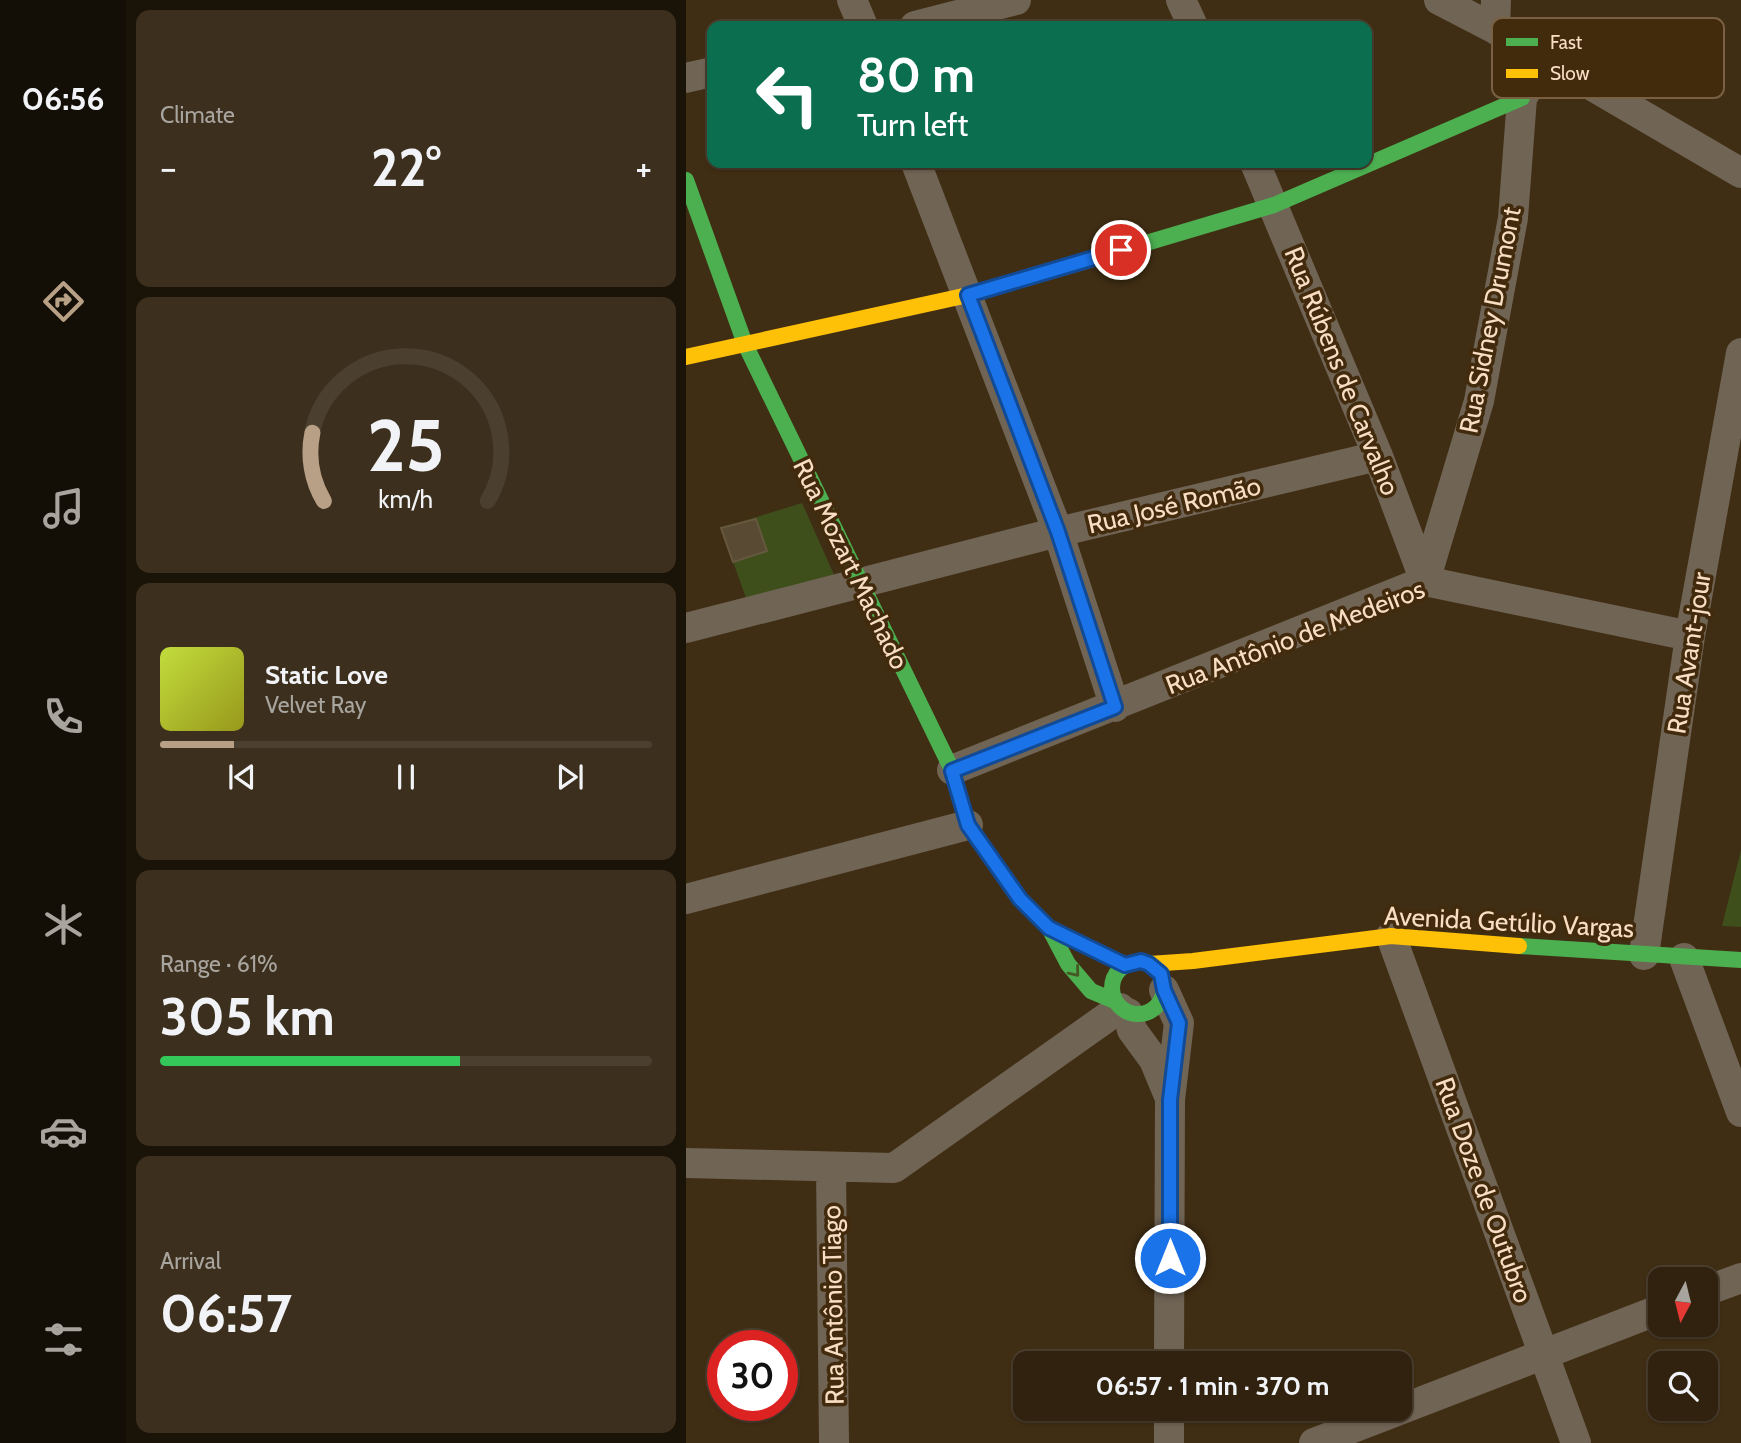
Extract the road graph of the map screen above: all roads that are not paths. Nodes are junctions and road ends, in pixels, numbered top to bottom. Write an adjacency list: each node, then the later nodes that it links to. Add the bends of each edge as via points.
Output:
1 (852, 0): 6 (street)
2 (1016, 0): 7 (street)
3 (1181, 0): 8 (street)
4 (1439, 0): 5 (street)
5 (1495, 14)
6 (861, 21)
7 (934, 21)
8 (1191, 21)
9 (707, 73): 10 (street)
10 (686, 78)
11 (1613, 98): 17 (street)
12 (1522, 99): 13 (street); 26 (street, Rua Sidney Drumont, via 1513,218 1479,401)
13 (1372, 163)
14 (918, 168): 20 (street)
15 (1257, 168): 19 (street, Rua Rúbens de Carvalho)
16 (1361, 168): 19 (street)
17 (1741, 173)
18 (686, 180): 21 (street, Rua Mozart Machado)
19 (1274, 205): 20 (street); 24 (street, Rua Rúbens de Carvalho)
20 (968, 295): 21 (street); 25 (street)
21 (745, 344): 23 (street); 27 (street, Rua Mozart Machado)
22 (1741, 353): 29 (street, Rua Avant-jour)
23 (686, 357)
24 (1378, 457): 25 (street, Rua José Romão); 26 (street, Rua Rúbens de Carvalho)
25 (1058, 532): 27 (street, Rua José Romão); 30 (street)
26 (1425, 581): 29 (street, Rua Antônio de Medeiros); 30 (street, Rua Antônio de Medeiros)
27 (861, 585): 28 (street, Rua José Romão); 31 (street, Rua Mozart Machado)
28 (686, 628)
29 (1690, 636): 37 (street, Rua Avant-jour)
30 (1115, 707): 31 (street, Rua Antônio de Medeiros)
31 (952, 771): 32 (street, Rua Mozart Machado)
32 (968, 825): 33 (street); 34 (street, Rua Mozart Machado, via 1020,899)
33 (686, 899)
34 (1049, 928): 36 (street, Rua Mozart Machado); 42 (street, Rua Mozart Machado, one-way to 42, via 1068,964 1091,991)
35 (1391, 936): 37 (street, Avenida Getúlio Vargas); 40 (street, Avenida Getúlio Vargas); 51 (street, Rua Doze de Outubro)
36 (1077, 943)
37 (1644, 955): 38 (street, Avenida Getúlio Vargas)
38 (1685, 958): 39 (street, Avenida Getúlio Vargas); 44 (street)
39 (1741, 960)
40 (1149, 964): 41 (street, via 1161,974); 42 (street, via 1119,962 1111,990)
41 (1164, 990): 42 (street, via 1150,1011 1141,1014); 43 (street, via 1179,1023)
42 (1121, 1007): 43 (street, via 1154,1060); 46 (street, via 894,1168)
43 (1170, 1100): 50 (street)
44 (1741, 1112)
45 (686, 1163): 46 (street)
46 (831, 1167): 54 (street, Rua Antônio Tiago)
47 (1741, 1278): 48 (street)
48 (1718, 1287)
49 (1648, 1314): 51 (street)
50 (1169, 1351)
51 (1544, 1354): 53 (street); 57 (street, Rua Doze de Outubro)
52 (1169, 1421): 55 (street)
53 (1386, 1430): 56 (street)
54 (834, 1443)
55 (1168, 1443)
56 (1314, 1443)
57 (1576, 1443)

